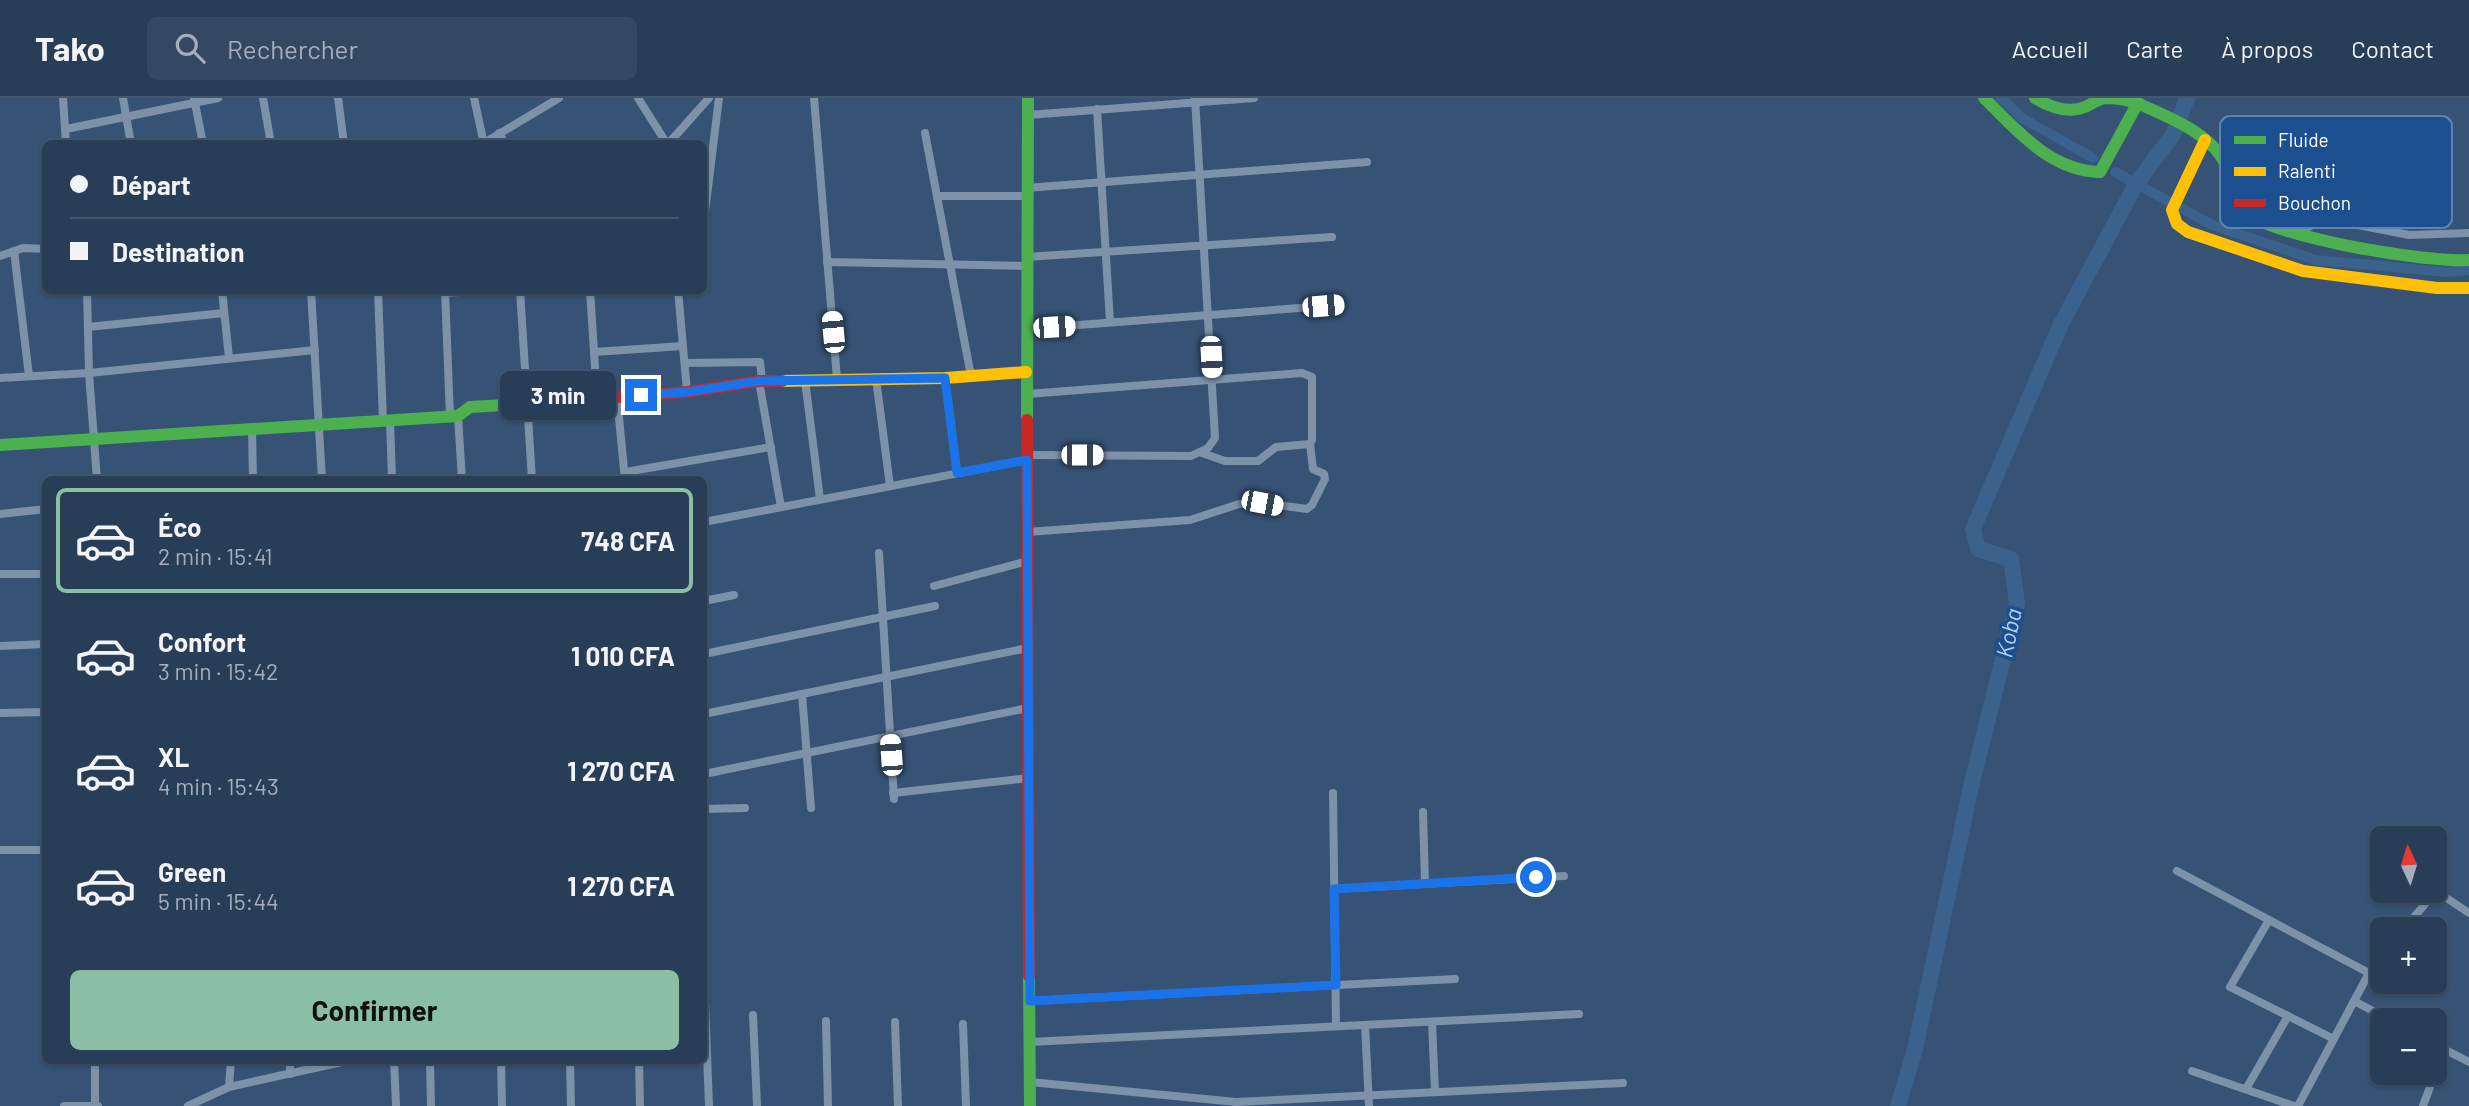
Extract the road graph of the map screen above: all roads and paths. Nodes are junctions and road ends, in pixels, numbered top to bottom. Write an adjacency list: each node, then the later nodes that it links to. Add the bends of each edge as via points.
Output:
1 (63, 98): 22 (street)
2 (123, 98): 21 (street)
3 (218, 98): 16 (street)
4 (263, 98): 29 (street)
5 (338, 98): 30 (street)
6 (474, 98): 31 (street)
7 (559, 98): 23 (street)
8 (638, 98): 34 (street)
9 (709, 98): 35 (street)
10 (719, 98): 41 (street)
11 (814, 98): 56 (street)
12 (1028, 98): 20 (street)
13 (1254, 98): 17 (street)
14 (1984, 98): 18 (street, via 2043,154 2092,173 2100,172 2135,108)
15 (2035, 98): 18 (street, via 2066,111 2102,98 2126,99)
16 (195, 100): 21 (street); 28 (street)
17 (1195, 100): 19 (street); 38 (street)
18 (2144, 106): 25 (street)
19 (1097, 110): 20 (street); 39 (street)
20 (1028, 115): 40 (street)
21 (126, 117): 22 (street); 27 (street)
22 (66, 129): 26 (street)
23 (499, 133): 32 (street); 33 (street)
24 (925, 133): 42 (street)
25 (2200, 137): 36 (street); 58 (street, via 2172,210 2177,224 2188,232 2303,271)
26 (66, 140)
27 (130, 140)
28 (202, 140)
29 (270, 140)
30 (343, 140)
31 (483, 140)
32 (488, 140)
33 (503, 140)
34 (664, 140)
35 (671, 140)
36 (2220, 159)
37 (1367, 162): 38 (street)
38 (1200, 174): 39 (street); 49 (street)
39 (1102, 182): 40 (street); 52 (street)
40 (1026, 192): 42 (street); 55 (street)
41 (707, 196)
42 (937, 196): 57 (street)
43 (2283, 228): 46 (street)
44 (2305, 228): 46 (street)
45 (2374, 228): 47 (street, via 2409,235)
46 (2295, 232): 54 (street, via 2368,249)
47 (2469, 233)
48 (1332, 237): 49 (street)
49 (1204, 246): 52 (street); 69 (street)
50 (42, 249): 51 (street)
51 (14, 251): 53 (street); 80 (street)
52 (1106, 252): 55 (street); 70 (street)
53 (0, 256)
54 (2469, 260)
55 (1026, 261): 57 (street); 72 (street)
56 (827, 262): 57 (street); 85 (street)
57 (950, 264): 81 (street)
58 (2469, 288)
59 (87, 294): 71 (street)
60 (222, 294): 68 (street)
61 (311, 294): 74 (street)
62 (378, 294): 95 (street)
63 (445, 294): 94 (street)
64 (520, 294): 93 (street)
65 (590, 294): 75 (street)
66 (678, 294): 73 (street)
67 (1339, 304): 69 (street)
68 (224, 313): 71 (street); 76 (street)
69 (1208, 315): 70 (street); 84 (street)
70 (1110, 323): 72 (street)
71 (88, 327): 79 (street)
72 (1026, 329): 78 (street)
73 (683, 346): 75 (street); 77 (street)
74 (315, 350): 76 (street); 96 (street)
75 (594, 352): 92 (street)
76 (229, 358): 79 (street)
77 (685, 363): 88 (street, via 760,362); 89 (street)
78 (1027, 372): 81 (street); 90 (street)
79 (89, 373): 80 (street); 98 (street)
80 (29, 376): 82 (street)
81 (971, 376): 83 (street)
82 (0, 378)
83 (945, 378): 86 (street); 104 (street)
84 (1212, 378): 90 (street); 99 (street, via 1307,374 1313,385); 102 (street, via 1215,438)
85 (837, 379): 86 (street); 87 (street)
86 (876, 379): 112 (street)
87 (806, 380): 88 (street); 113 (street)
88 (760, 381): 89 (street); 101 (street)
89 (687, 392): 91 (street)
90 (1027, 394): 103 (street)
91 (617, 397): 92 (street); 111 (street)
92 (597, 398): 93 (street)
93 (527, 403): 94 (street, via 470,407); 110 (street)
94 (454, 416): 95 (street); 109 (street)
95 (387, 421): 96 (street); 108 (street)
96 (321, 425): 97 (street); 107 (street)
97 (252, 429): 98 (street); 106 (street)
98 (94, 439): 100 (street); 105 (street)
99 (1310, 444): 102 (street, via 1276,447 1258,461 1224,461); 118 (street, via 1312,469 1325,479 1307,509 1239,504 1190,520)
100 (0, 445)
101 (771, 447): 111 (street); 114 (street)
102 (1202, 453): 103 (street)
103 (1027, 457): 104 (street); 118 (street)
104 (957, 473): 112 (street)
105 (97, 476)
106 (253, 476)
107 (322, 476)
108 (392, 476)
109 (462, 476)
110 (532, 476)
111 (625, 476)
112 (890, 486): 113 (street)
113 (820, 499): 114 (street)
114 (781, 507): 117 (street)
115 (42, 509): 116 (street)
116 (0, 514)
117 (707, 521)
118 (1027, 532): 120 (street)
119 (879, 553): 127 (street)
120 (1028, 561): 123 (street); 130 (street)
121 (0, 574): 122 (street)
122 (42, 574)
123 (934, 586)
124 (734, 595): 125 (street)
125 (707, 600)
126 (935, 606): 127 (street)
127 (883, 617): 131 (street); 132 (street)
128 (42, 644): 129 (street)
129 (0, 646)
130 (1028, 649): 132 (street); 134 (street)
131 (707, 653)
132 (886, 676): 133 (street); 138 (street)
133 (802, 694): 137 (street); 139 (street)
134 (1028, 708): 138 (street); 141 (street)
135 (42, 712): 136 (street)
136 (0, 713)
137 (707, 713)
138 (890, 735): 139 (street); 141 (street, via 894,796)
139 (806, 752): 140 (street); 144 (street)
140 (707, 773)
141 (1028, 778): 159 (street)
142 (1333, 793): 152 (street)
143 (745, 808): 145 (street)
144 (811, 808)
145 (707, 809)
146 (1423, 812): 151 (street)
147 (0, 850): 148 (street)
148 (42, 850)
149 (2177, 872): 155 (street)
150 (1564, 876): 151 (street)
151 (1426, 884): 152 (street)
152 (1334, 889): 158 (street)
153 (2469, 913): 154 (street, via 2436,891)
154 (2414, 917)
155 (2269, 920): 156 (street); 164 (street, via 2230,987)
156 (2369, 973): 160 (street)
157 (1455, 979): 158 (street)
158 (1336, 985): 159 (street); 170 (street)
159 (1030, 1001): 172 (street)
160 (2354, 1001): 161 (street); 171 (street)
161 (2370, 1009)
162 (1578, 1014): 167 (street)
163 (753, 1015): 204 (street)
164 (2288, 1016): 171 (street); 191 (street)
165 (826, 1021): 205 (street)
166 (895, 1022): 206 (street)
167 (1432, 1022): 169 (street); 192 (street)
168 (964, 1024): 207 (street)
169 (1365, 1025): 170 (street); 193 (street)
170 (1336, 1026): 172 (street)
171 (2334, 1039): 210 (street)
172 (1030, 1042): 187 (street)
173 (2447, 1051): 175 (street)
174 (707, 1053): 203 (street)
175 (2469, 1062)
176 (94, 1064): 195 (street)
177 (231, 1064): 190 (street)
178 (290, 1064): 186 (street)
179 (334, 1064): 186 (street)
180 (394, 1064): 198 (street)
181 (430, 1064): 199 (street)
182 (500, 1064): 200 (street)
183 (570, 1064): 201 (street)
184 (639, 1064): 202 (street)
185 (2192, 1071): 191 (street)
186 (290, 1074): 190 (street)
187 (1030, 1082): 194 (street); 208 (street)
188 (1623, 1083): 192 (street)
189 (2431, 1085): 211 (street)
190 (229, 1087): 197 (street)
191 (2246, 1089): 210 (street)
192 (1435, 1092): 193 (street)
193 (1369, 1096): 194 (street); 209 (street)
194 (1183, 1102)
195 (97, 1105): 196 (street)
196 (64, 1106)
197 (190, 1106)
198 (396, 1106)
199 (431, 1106)
200 (502, 1106)
201 (571, 1106)
202 (640, 1106)
203 (709, 1106)
204 (757, 1106)
205 (828, 1106)
206 (898, 1106)
207 (966, 1106)
208 (1030, 1106)
209 (1369, 1106)
210 (2296, 1106)
211 (2423, 1106)

